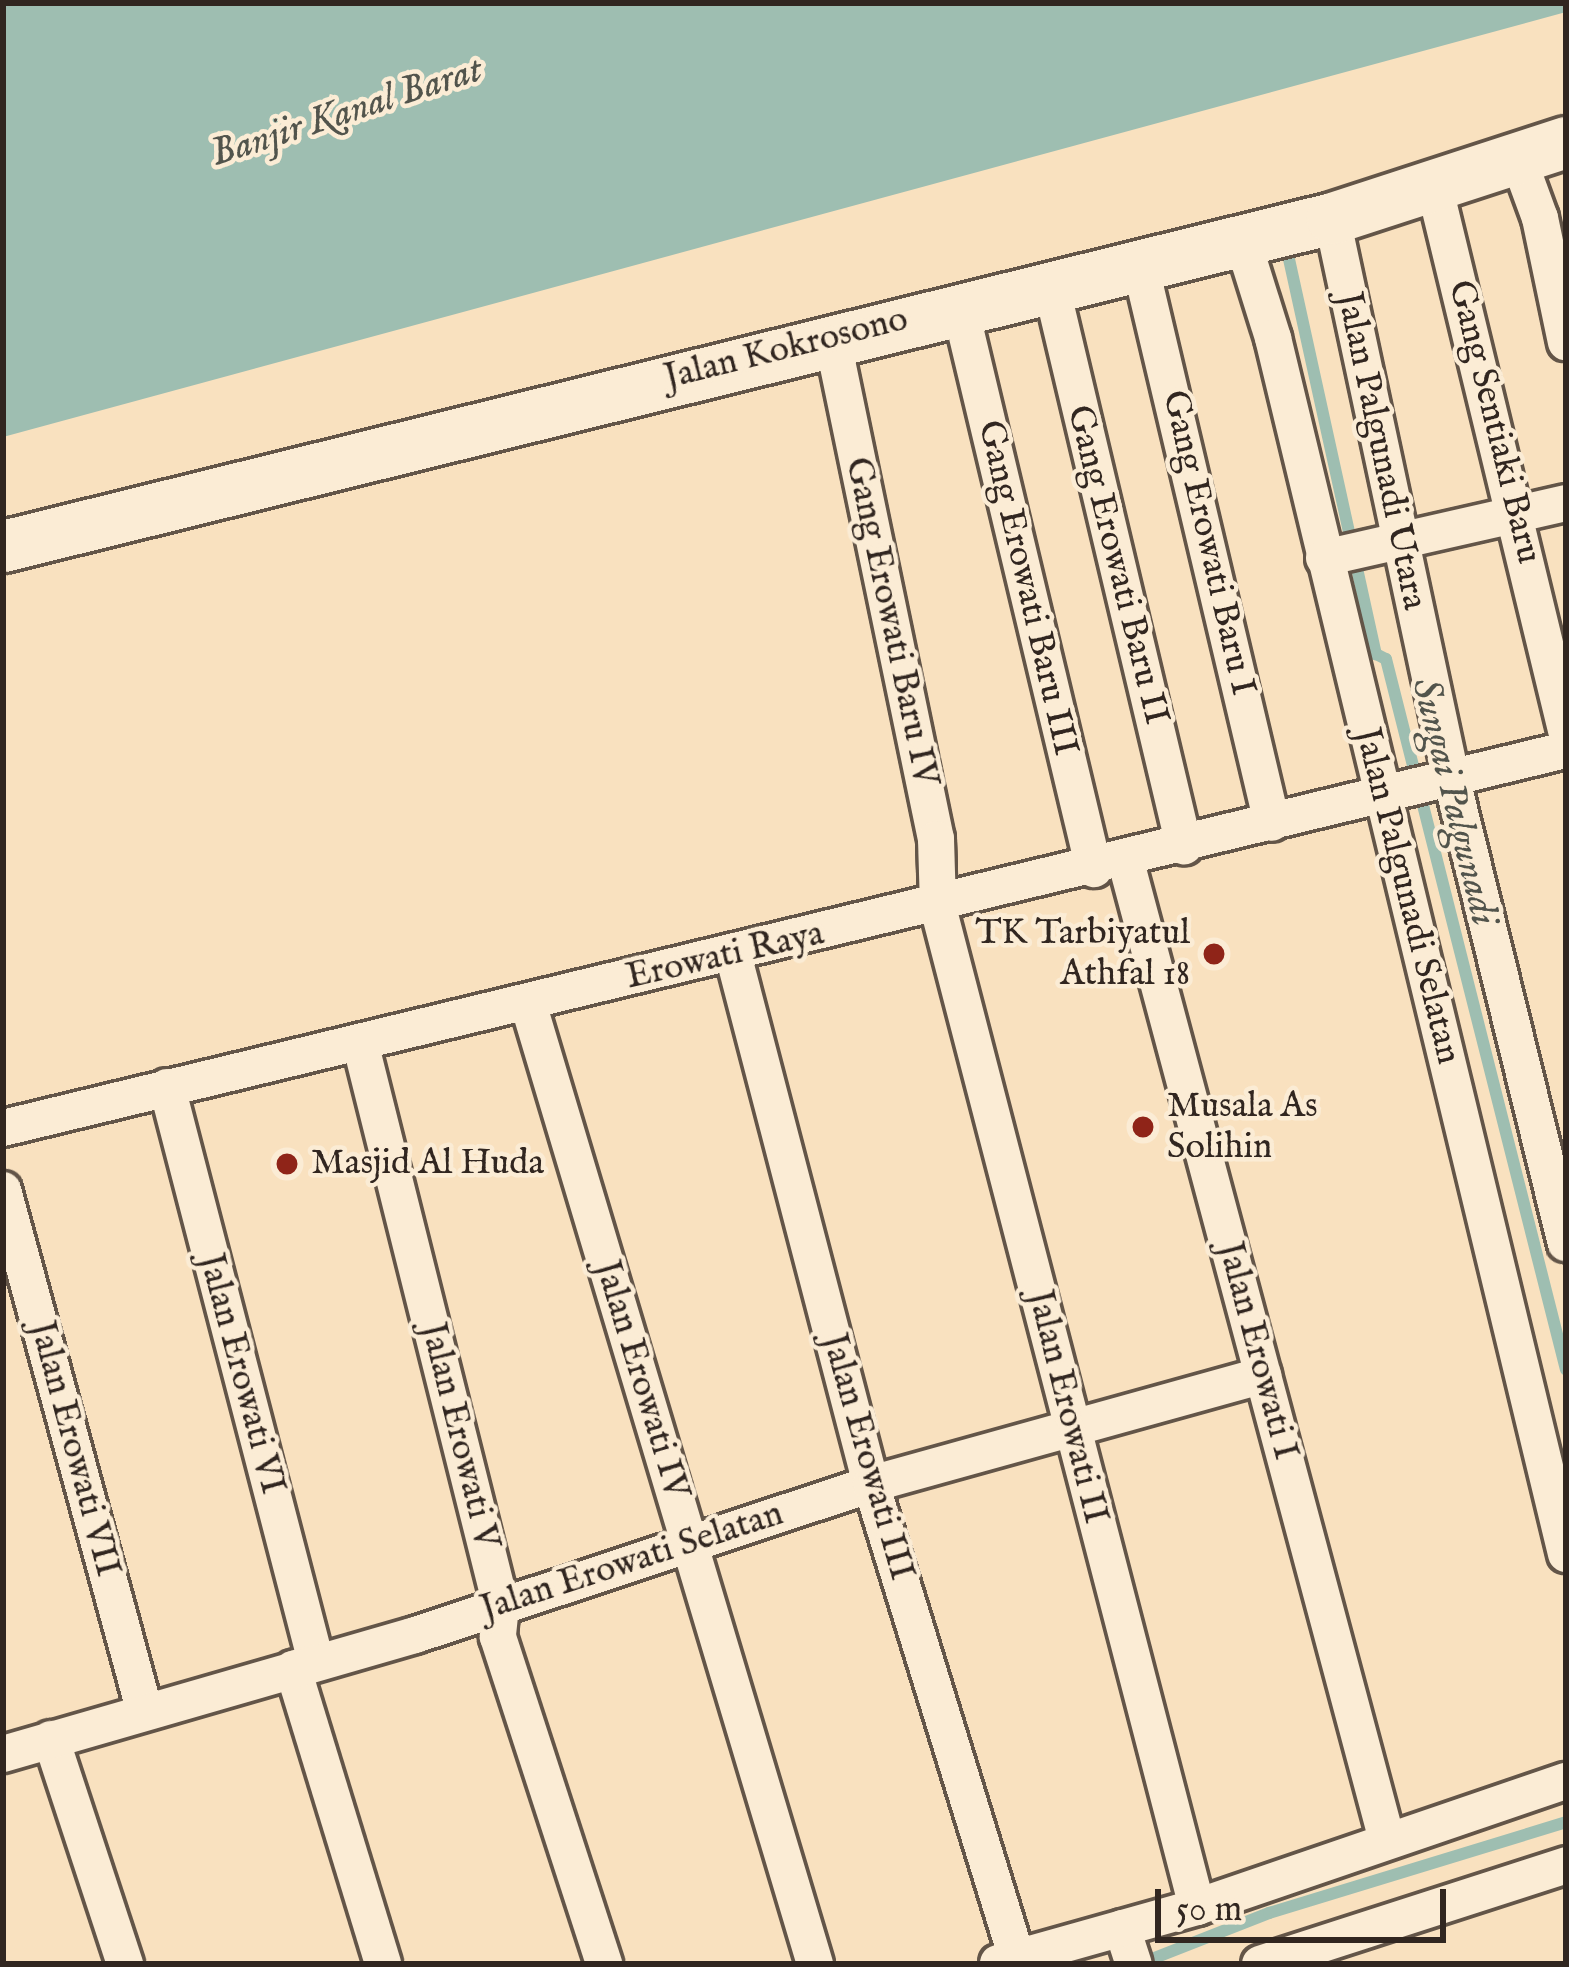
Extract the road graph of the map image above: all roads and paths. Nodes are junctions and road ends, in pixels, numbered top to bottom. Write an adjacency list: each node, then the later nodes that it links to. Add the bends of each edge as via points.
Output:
1 (1566, 142): 2 (street, Jalan Kokrosono)
2 (1518, 158): 3 (street, Jalan Kokrosono); 10 (street)
3 (1434, 185): 4 (street, Jalan Kokrosono); 12 (street, Gang Sentiaki Baru)
4 (1330, 218): 5 (street, Jalan Kokrosono); 13 (street, Jalan Palgunadi Utara)
5 (1245, 238): 6 (street, Jalan Kokrosono); 15 (street, Jalan Palgunadi Selatan)
6 (1140, 264): 7 (street, Jalan Kokrosono); 20 (street, Gang Erowati Baru I)
7 (1051, 285): 8 (street, Jalan Kokrosono); 21 (street, Gang Erowati Baru II)
8 (960, 307): 9 (street, Jalan Kokrosono); 22 (street, Gang Erowati Baru III)
9 (832, 337): 14 (street, Jalan Kokrosono); 23 (street, Gang Erowati Baru IV, via 936,839)
10 (1566, 342)
11 (1566, 503): 12 (street)
12 (1515, 514): 13 (street); 16 (street, Gang Sentiaki Baru)
13 (1395, 542): 15 (street); 18 (street, Jalan Palgunadi Utara)
14 (3, 546)
15 (1326, 558): 19 (street, Jalan Palgunadi Selatan)
16 (1566, 730)
17 (1566, 750): 18 (street, Erowati Raya)
18 (1447, 777): 19 (street, Erowati Raya); 30 (street, Jalan Palgunadi Utara)
19 (1381, 794): 20 (street, Erowati Raya); 35 (street, Jalan Palgunadi Selatan)
20 (1273, 823): 21 (street, Erowati Raya)
21 (1184, 846): 22 (street, Erowati Raya)
22 (1110, 865): 23 (street, Erowati Raya); 31 (street, Jalan Erowati I)
23 (938, 908): 24 (street, Erowati Raya); 32 (street, Jalan Erowati II)
24 (733, 954): 25 (street, Erowati Raya); 33 (street, Jalan Erowati III)
25 (528, 1003): 26 (street, Erowati Raya); 34 (street, Jalan Erowati IV)
26 (360, 1042): 27 (street, Erowati Raya); 36 (street, Jalan Erowati V)
27 (167, 1087): 28 (street, Erowati Raya); 37 (street, Jalan Erowati VI)
28 (3, 1128)
29 (3, 1190): 38 (street, Jalan Erowati VII)
30 (1566, 1243)
31 (1264, 1376): 32 (street, Jalan Erowati Selatan); 42 (street, Jalan Erowati I)
32 (1072, 1429): 33 (street, Jalan Erowati Selatan); 44 (street, Jalan Erowati II)
33 (872, 1484): 34 (street, Jalan Erowati Selatan); 47 (street, Jalan Erowati III)
34 (690, 1542): 36 (street, Jalan Erowati Selatan); 51 (street, Jalan Erowati IV)
35 (1566, 1554)
36 (501, 1606): 37 (street, Jalan Erowati Selatan); 50 (street, Jalan Erowati V, via 498,1637)
37 (304, 1665): 38 (street, Jalan Erowati Selatan); 49 (street, Jalan Erowati VI)
38 (144, 1709): 39 (street, Jalan Erowati Selatan)
39 (51, 1739): 40 (street, Jalan Erowati Selatan); 48 (street)
40 (3, 1754)
41 (1566, 1781): 42 (street)
42 (1387, 1840): 44 (street)
43 (1566, 1864): 46 (street)
44 (1197, 1907): 45 (street)
45 (1128, 1944): 47 (street)
46 (1346, 1951): 52 (street)
47 (1006, 1960)
48 (125, 1964)
49 (383, 1964)
50 (604, 1964)
51 (815, 1964)
52 (1260, 1964)

